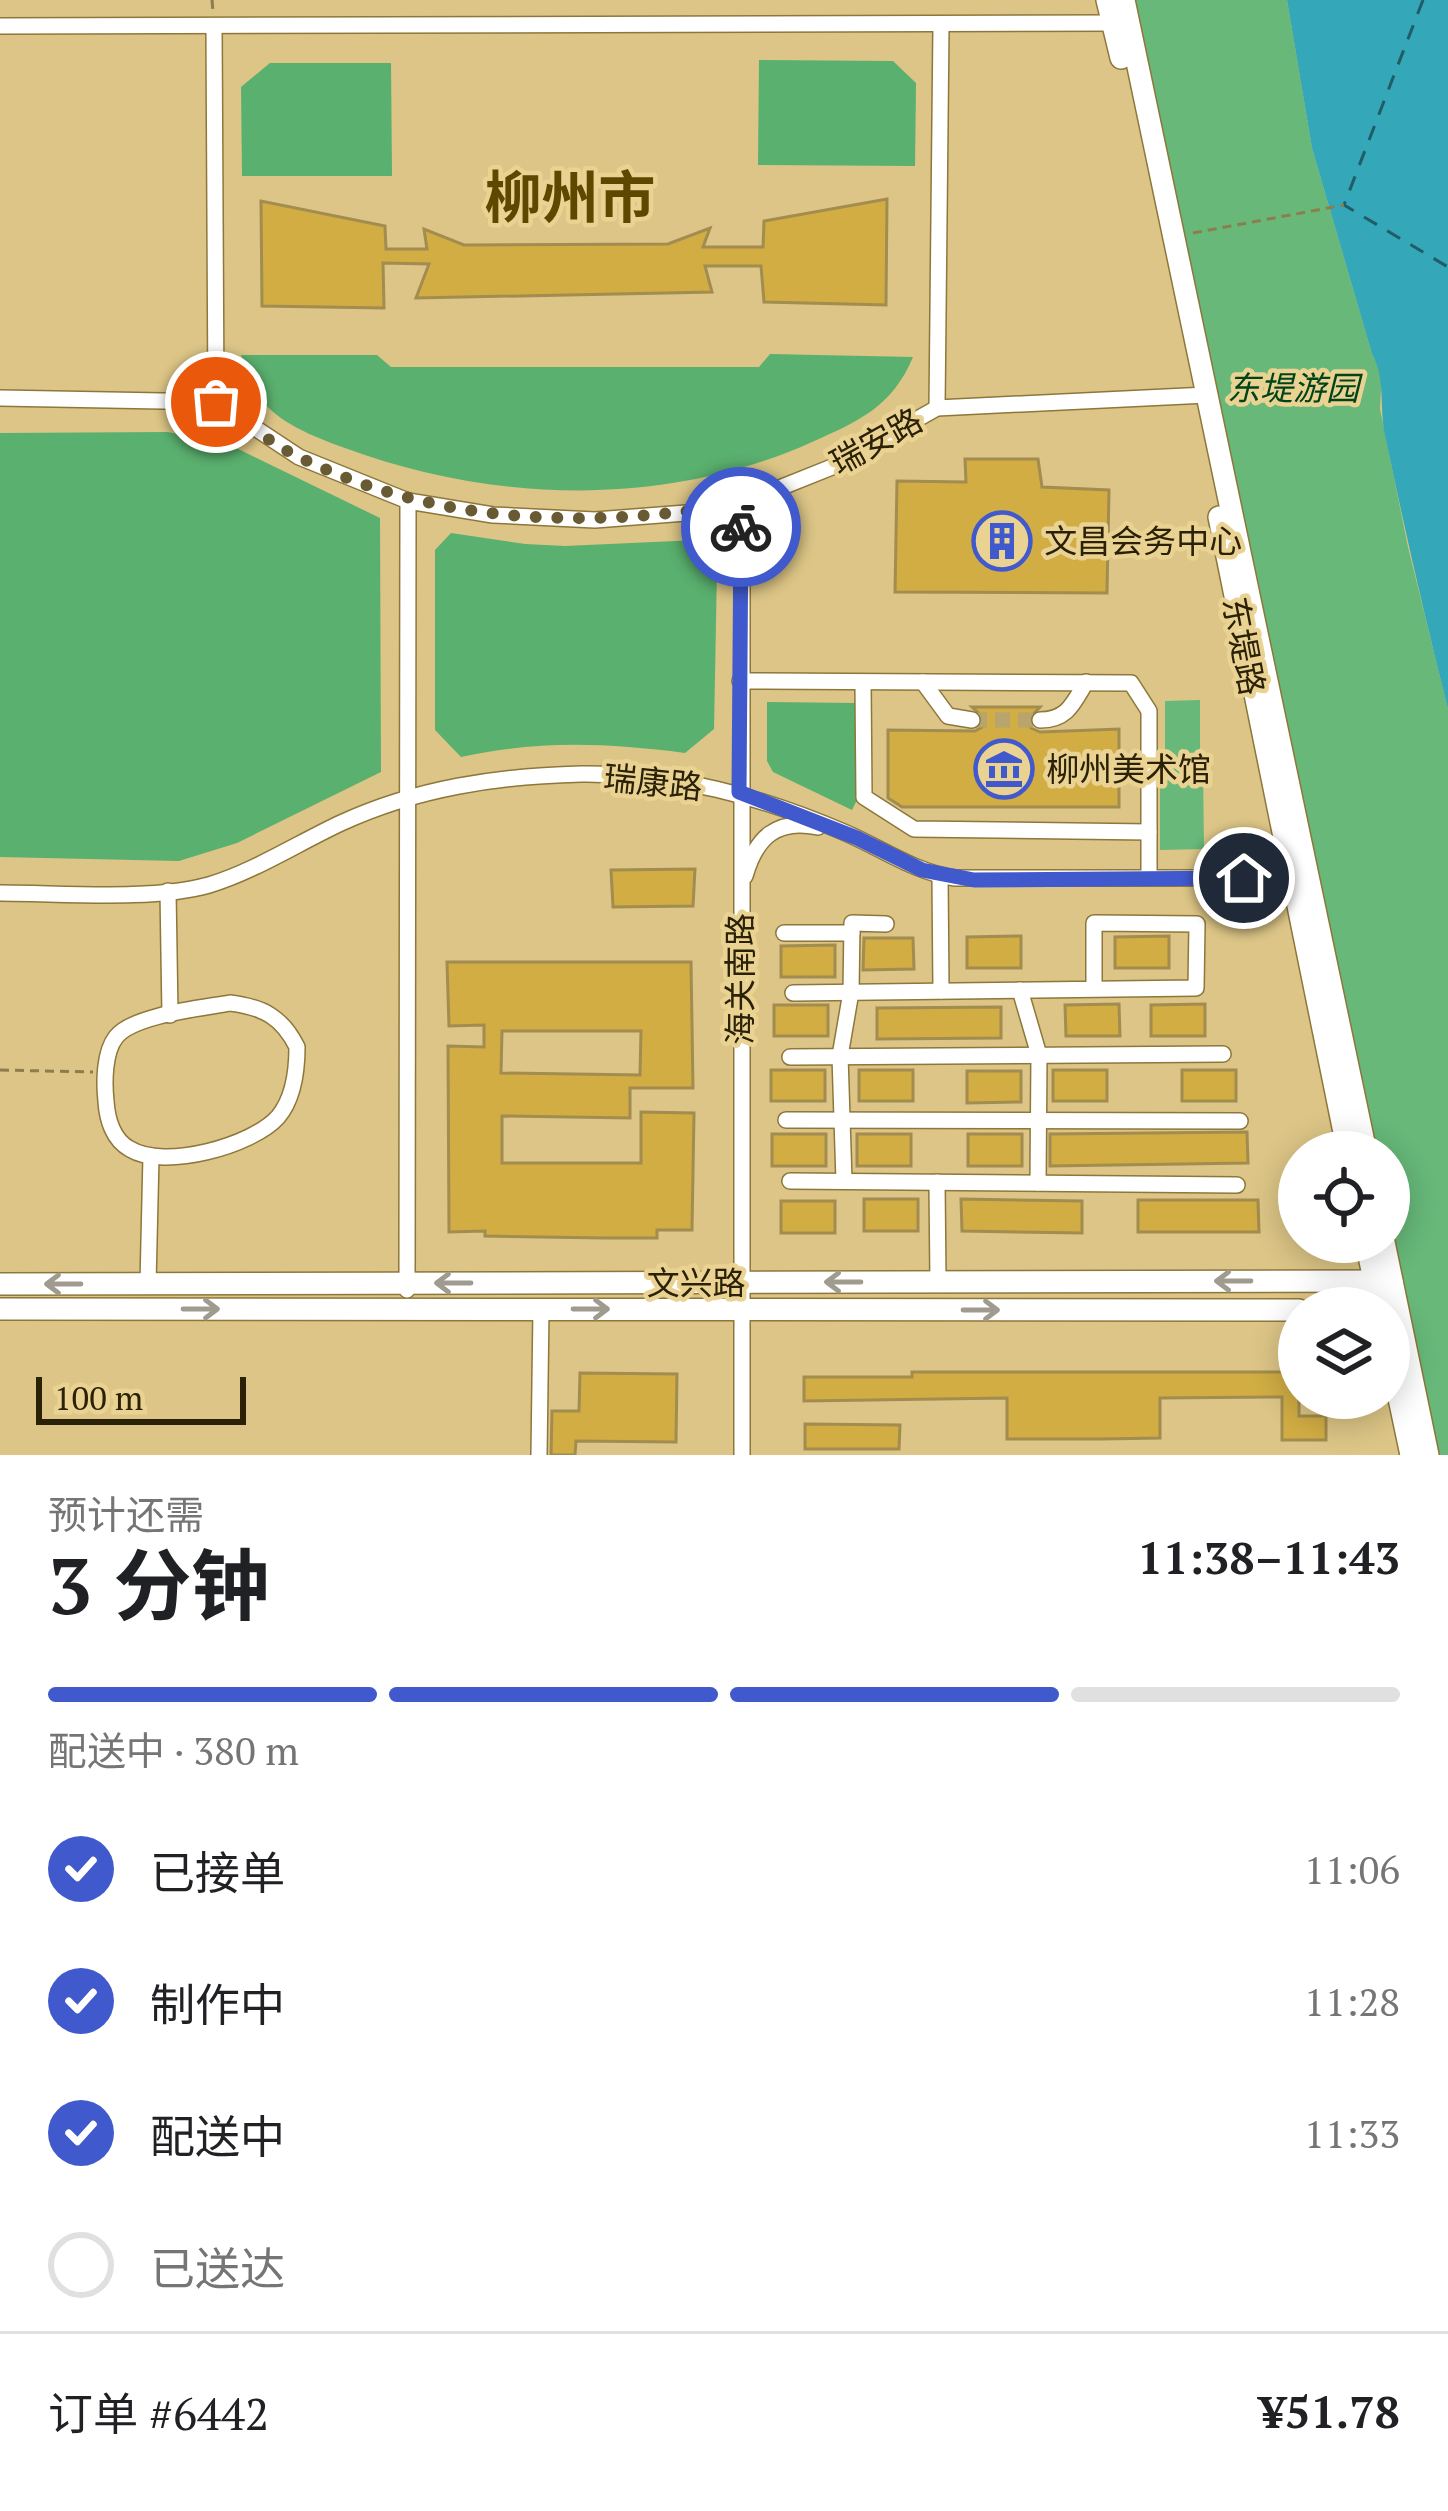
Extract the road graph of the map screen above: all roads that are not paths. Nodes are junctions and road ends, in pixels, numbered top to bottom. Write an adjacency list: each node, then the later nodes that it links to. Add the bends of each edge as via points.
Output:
1 (1107, 0): 3 (main road)
2 (1124, 0): 3 (main road)
3 (1121, 23): 6 (street); 7 (main road); 7 (main road, via 1174,236)
4 (0, 26): 5 (street)
5 (214, 26): 6 (street); 9 (street)
6 (941, 26): 10 (street)
7 (1201, 395): 10 (street, 瑞安路); 23 (main road)
8 (0, 398): 9 (street)
9 (216, 402): 11 (street, 瑞安路, via 299,458)
10 (937, 407): 12 (street, 瑞安路, via 832,467)
11 (408, 501): 12 (street, 瑞安路, via 595,520); 20 (street)
12 (742, 503): 13 (street, 海关南路)
13 (740, 681): 14 (street); 19 (street, 海关南路)
14 (863, 682): 15 (street); 21 (street, via 864,796 914,829)
15 (923, 682): 16 (street); 17 (street, via 948,716)
16 (1086, 682): 18 (street, via 1066,714); 21 (street, via 1131,683 1149,711)
17 (972, 720)
18 (1040, 721)
19 (739, 792): 20 (street, 瑞康路, via 584,774 490,780); 22 (street, 瑞康路); 28 (street, 海关南路)
20 (407, 797): 26 (street, 瑞康路, via 212,884); 58 (street)
21 (1149, 832): 25 (street)
22 (849, 834): 24 (street, 瑞康路); 28 (street, via 800,824 769,832 754,849)
23 (1300, 875): 25 (street, 瑞康路); 46 (main road); 47 (main road)
24 (940, 876): 25 (street, 瑞康路); 34 (street)
25 (1149, 878)
26 (168, 891): 27 (street, 瑞康路); 37 (street)
27 (0, 893)
28 (740, 897): 59 (street, 海关南路)
29 (886, 924): 31 (street, via 852,923)
30 (784, 933): 31 (street)
31 (852, 933): 35 (street)
32 (1094, 989): 32 (street, via 1094,923 1197,924 1196,988); 33 (street)
33 (1020, 990): 34 (street); 39 (street)
34 (941, 991): 35 (street)
35 (851, 992): 36 (street); 40 (street)
36 (793, 993)
37 (170, 1015): 48 (street, via 115,1038 106,1072 116,1139); 48 (street, via 253,1006 289,1030 297,1065 290,1098 259,1133 181,1156)
38 (1223, 1054): 39 (street)
39 (1039, 1055): 40 (street); 43 (street)
40 (840, 1056): 41 (street); 45 (street)
41 (790, 1057)
42 (786, 1120): 45 (street)
43 (1039, 1121): 44 (street); 45 (street); 52 (street)
44 (1240, 1121)
45 (842, 1122): 50 (street)
46 (1344, 1131)
47 (1361, 1131)
48 (151, 1156): 61 (street)
49 (790, 1180): 50 (street)
50 (844, 1181): 51 (street)
51 (937, 1182): 52 (street); 57 (street)
52 (1038, 1183): 53 (street)
53 (1237, 1185)
54 (1375, 1263): 56 (main road)
55 (1383, 1263): 56 (main road)
56 (1383, 1281): 57 (main road, 文兴路, one-way to 57); 62 (main road)
57 (938, 1282): 59 (main road, 文兴路, one-way to 59)
58 (407, 1283): 59 (main road, 文兴路, one-way to 58); 61 (main road, 文兴路); 64 (street)
59 (742, 1283): 66 (street, 海关南路)
60 (0, 1284): 61 (main road, 文兴路, one-way to 60)
61 (148, 1284)
62 (1384, 1287)
63 (0, 1309): 64 (main road, 文兴路, one-way to 64)
64 (406, 1309): 65 (main road, 文兴路)
65 (541, 1309): 66 (main road, 文兴路, one-way to 66); 70 (street)
66 (742, 1309): 67 (main road, 文兴路, one-way to 67); 71 (street, 海关南路)
67 (1278, 1310)
68 (1410, 1388): 73 (main road)
69 (1403, 1419): 72 (main road)
70 (539, 1455)
71 (742, 1455)
72 (1411, 1455)
73 (1428, 1455)

